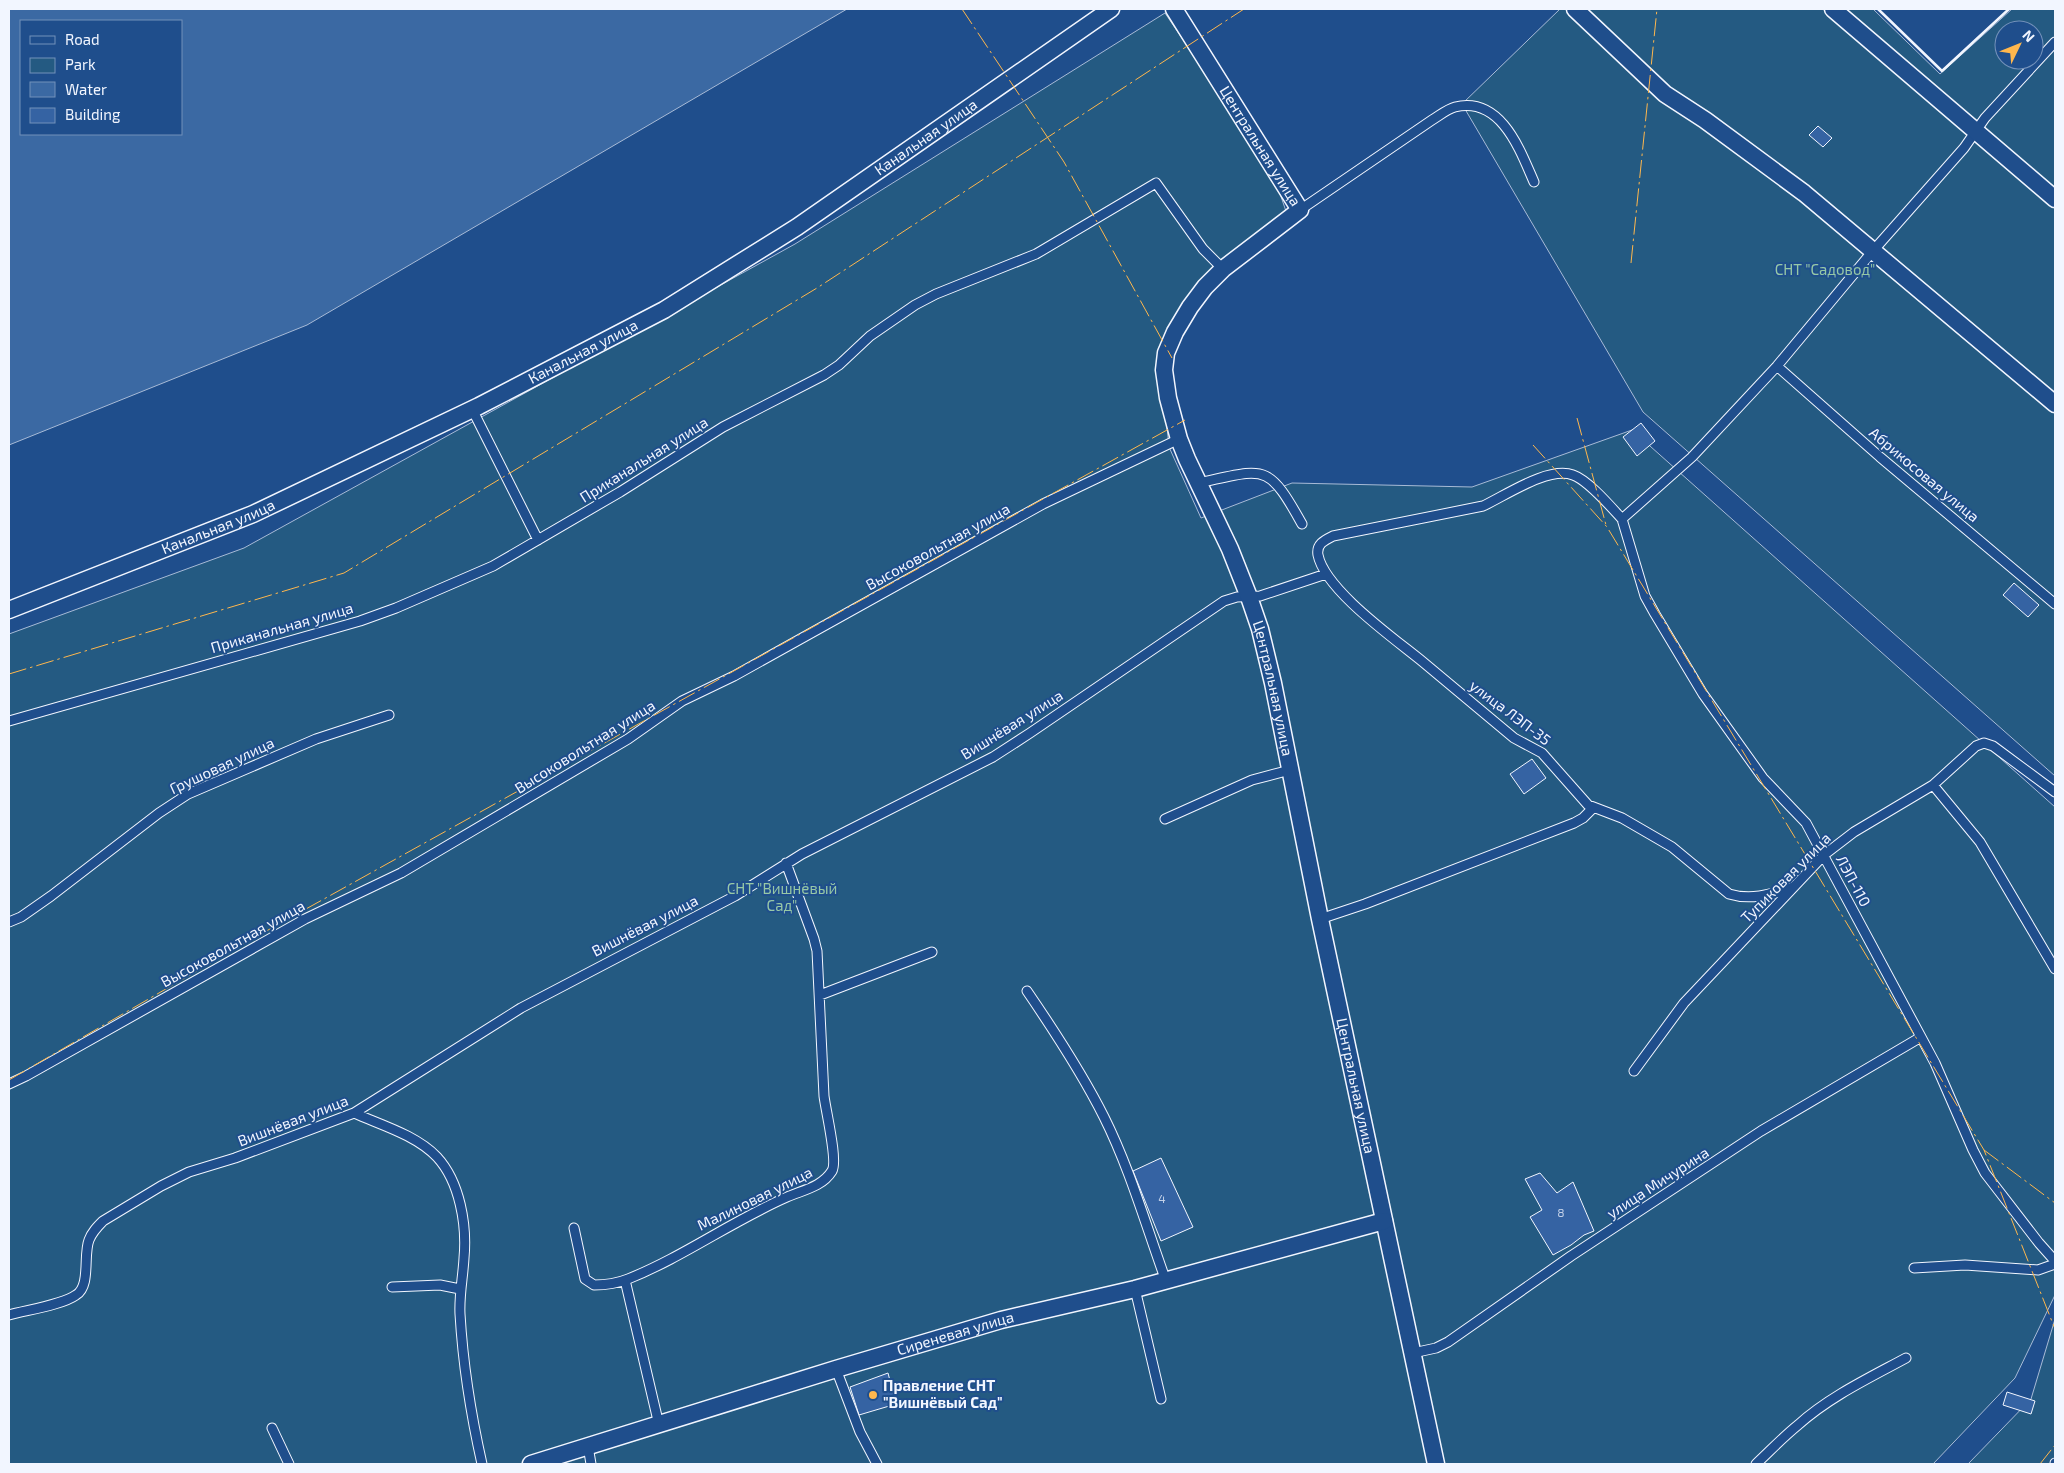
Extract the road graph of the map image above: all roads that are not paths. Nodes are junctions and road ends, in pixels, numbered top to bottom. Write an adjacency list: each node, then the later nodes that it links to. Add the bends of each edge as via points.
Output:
1 (1111, 9): 14 (street, Канальная улица, via 729,271 664,310)
2 (1174, 9): 9 (street, Центральная улица)
3 (1575, 9): 10 (street, via 1664,94 1804,193)
4 (1833, 9): 6 (street)
5 (2055, 42): 6 (lane)
6 (1975, 131): 8 (street); 10 (lane, via 1964,148)
7 (1534, 182): 9 (lane, via 1514,137 1502,123 1484,109 1472,105 1454,107)
8 (2055, 199)
9 (1300, 210): 11 (street, Центральная улица)
10 (1872, 252): 12 (lane); 13 (street)
11 (1223, 269): 15 (street, Центральная улица, via 1190,307 1166,353 1164,370 1168,398); 19 (lane, Приканальная улица, via 1199,245 1156,183 1036,254 915,305 870,336 824,375 723,427)
12 (1777, 366): 17 (lane, via 1692,457); 22 (lane, Абрикосовая улица)
13 (2055, 404)
14 (472, 409): 19 (lane); 23 (street, Канальная улица, via 254,514)
15 (1179, 439): 16 (street, Центральная улица); 42 (lane, Высоковольтная улица, via 1043,504 734,676 682,701 620,744 401,873 304,919)
16 (1198, 483): 18 (lane, via 1248,472 1261,473 1278,484); 21 (street, Центральная улица, via 1230,549)
17 (1622, 519): 20 (lane, улица ЛЭП-35, via 1573,474 1559,474 1534,480 1483,506 1334,536 1320,544 1318,553); 31 (lane, ЛЭП-110, via 1645,596 1703,694 1763,778 1806,823)
18 (1302, 524)
19 (538, 540): 25 (lane, Приканальная улица, via 493,566 360,621)
20 (1326, 574): 21 (lane, Вишнёвая улица); 29 (lane, улица ЛЭП-35, via 1370,619 1514,738 1542,753)
21 (1248, 597): 26 (street, Центральная улица, via 1260,629); 32 (lane, Вишнёвая улица, via 1232,598 1209,609 993,757)
22 (2055, 604)
23 (9, 610)
24 (389, 715): 35 (lane, Грушовая улица, via 316,739 188,794 51,896)
25 (9, 721)
26 (1290, 770): 30 (lane, via 1252,780); 34 (street, Центральная улица)
27 (1933, 785): 28 (lane, Тупиковая улица, via 1976,746 1984,743 1993,746); 31 (lane, Тупиковая улица, via 1854,832); 37 (lane, via 1984,848)
28 (2055, 792)
29 (1593, 808): 33 (lane, улица ЛЭП-35, via 1622,818 1672,847 1729,894 1755,898); 34 (lane, via 1574,823)
30 (1165, 819)
31 (1824, 855): 33 (lane, Тупиковая улица); 40 (lane, ЛЭП-110)
32 (786, 863): 39 (lane, Малиновая улица, via 814,938); 43 (lane, Вишнёвая улица, via 735,896 521,1008)
33 (1793, 887): 41 (lane, Тупиковая улица, via 1684,1002)
34 (1320, 919): 44 (street, Центральная улица)
35 (9, 922)
36 (932, 952): 39 (lane)
37 (2055, 969)
38 (1027, 991): 49 (lane, via 1066,1049 1105,1118)
39 (820, 995): 48 (lane, Малиновая улица, via 824,1096 834,1169 812,1188 772,1203)
40 (1921, 1037): 46 (lane, ЛЭП-110, via 1986,1172); 54 (lane, улица Мичурина, via 1761,1131 1571,1256 1448,1342)
41 (1634, 1071)
42 (9, 1084)
43 (354, 1113): 51 (lane, via 428,1148 448,1171 462,1215 464,1256); 53 (lane, Вишнёвая улица, via 189,1172 161,1186 96,1228 87,1246 80,1293 69,1300)
44 (1384, 1221): 49 (street, Сиреневая улица); 54 (street, Центральная улица)
45 (574, 1228): 48 (lane, Малиновая улица, via 585,1279 594,1285)
46 (2055, 1263): 47 (lane, via 2038,1270 1965,1265)
47 (1914, 1268)
48 (626, 1280): 58 (lane)
49 (1166, 1281): 52 (street, Сиреневая улица)
50 (392, 1287): 51 (lane, via 440,1285)
51 (460, 1289): 62 (lane, via 468,1394)
52 (1135, 1289): 56 (street, Сиреневая улица, via 1001,1320); 57 (lane)
53 (9, 1315)
54 (1413, 1353): 66 (street, Центральная улица)
55 (1906, 1358): 67 (lane, via 1863,1381 1799,1424)
56 (836, 1369): 58 (street, Сиреневая улица); 65 (lane, via 860,1432)
57 (1161, 1399)
58 (659, 1425): 60 (street, Сиреневая улица)
59 (272, 1428): 61 (lane)
60 (588, 1446): 63 (street, Сиреневая улица); 64 (lane)
61 (289, 1464)
62 (482, 1464)
63 (531, 1464)
64 (591, 1464)
65 (877, 1464)
66 (1436, 1464)
67 (1756, 1464)

